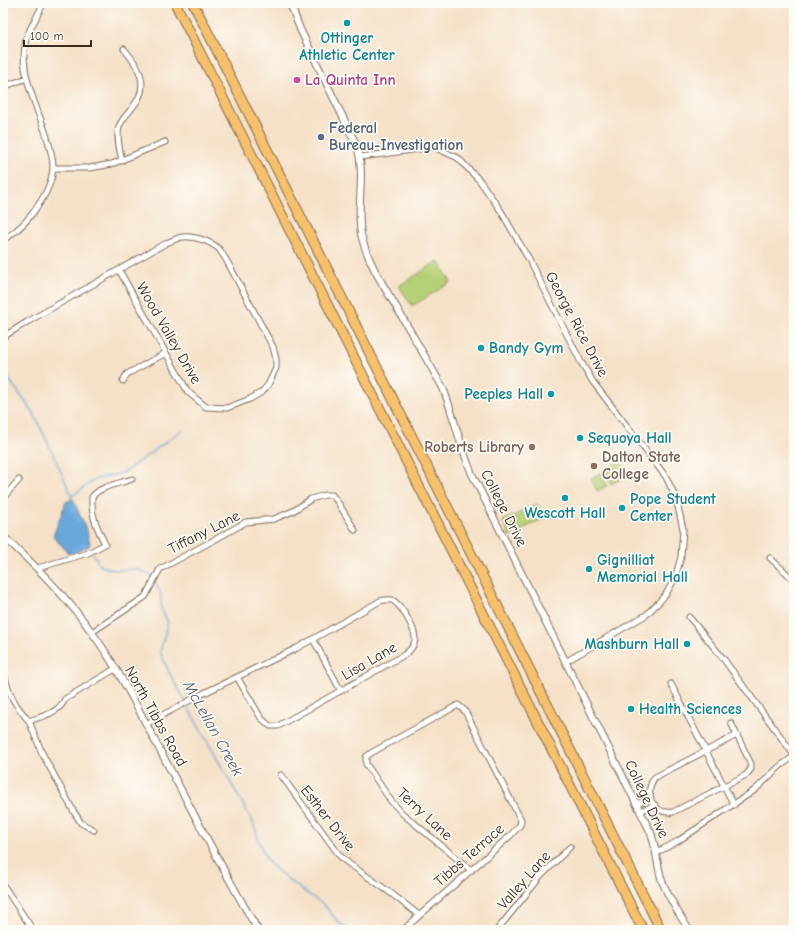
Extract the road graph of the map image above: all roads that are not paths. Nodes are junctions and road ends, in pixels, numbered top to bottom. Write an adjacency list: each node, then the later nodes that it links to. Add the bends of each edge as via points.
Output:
1 (43, 3): 7 (street, via 25,45 25,68)
2 (175, 3): 59 (highway)
3 (193, 3): 60 (highway)
4 (300, 3): 5 (street)
5 (290, 5): 10 (street, College Drive, via 349,126)
6 (124, 49): 11 (street, via 139,72 142,93 118,128)
7 (28, 78): 8 (street); 12 (street, via 50,147)
8 (3, 88)
9 (165, 142): 11 (street)
10 (361, 157): 29 (street, College Drive, via 360,220 368,256 442,388 466,461); 29 (street, George Rice Drive, via 434,147 458,158 480,181 528,258 593,382 666,477 676,498 682,529 681,558 675,578 666,594 646,615)
11 (122, 161): 12 (street, via 90,168)
12 (53, 168): 13 (street, via 47,192 34,212)
13 (3, 240)
14 (119, 270): 15 (street, Wood Valley Drive); 16 (street, Wood Valley Drive); 16 (street, Wood Valley Drive, via 174,239 197,238 210,243 219,250 228,263 262,325 273,347 276,368 268,385 250,399 227,408 206,407 188,392)
15 (3, 337)
16 (166, 353): 17 (street, via 127,374)
17 (123, 381)
18 (132, 479): 24 (street, via 102,489 92,497 93,516 105,544 88,553)
19 (19, 480): 20 (street)
20 (3, 498)
21 (355, 530): 27 (street, Tiffany Lane, via 337,500 324,495 311,499 274,519 246,522 160,568 145,597)
22 (3, 536): 24 (street, North Tibbs Road)
23 (770, 558): 25 (street)
24 (38, 568): 27 (street, North Tibbs Road)
25 (794, 580)
26 (689, 616): 41 (street)
27 (92, 632): 30 (street, North Tibbs Road)
28 (313, 639): 32 (street, Lisa Lane); 34 (street); 34 (street, Lisa Lane, via 380,601 392,600 404,612 414,634 412,648)
29 (565, 662): 45 (street, College Drive)
30 (115, 670): 36 (street, via 65,699 62,706 53,712); 38 (street, North Tibbs Road)
31 (5, 678): 36 (street, via 13,702)
32 (237, 678): 34 (street, Lisa Lane, via 261,718 270,726 278,726); 38 (street, Lisa Lane)
33 (671, 684): 40 (street)
34 (341, 691)
35 (458, 705): 52 (street, Tibbs Terrace, via 465,711 521,820 514,833); 52 (street, Terry Lane, via 371,753 366,757 366,764 403,814)
36 (29, 721): 49 (street, via 42,753 74,812 81,823)
37 (731, 723): 39 (street)
38 (146, 724): 56 (street, North Tibbs Road)
39 (737, 735): 40 (street); 43 (street, via 751,769 746,775)
40 (706, 750): 43 (street); 44 (street, via 655,776 649,789)
41 (794, 756): 46 (street, via 755,790)
42 (281, 775): 54 (street, Esther Drive, via 340,856)
43 (724, 786): 46 (street); 47 (street, via 673,812 659,811)
44 (650, 795): 45 (street); 47 (street)
45 (636, 804): 48 (street, College Drive)
46 (734, 804): 51 (street, via 678,841)
47 (654, 805): 48 (street)
48 (640, 811): 51 (street, College Drive, via 651,833)
49 (94, 830)
50 (570, 847): 58 (street, Valley Lane)
51 (656, 852): 61 (street, College Drive, via 662,879)
52 (471, 870): 54 (street, Tibbs Terrace)
53 (3, 885): 55 (street)
54 (419, 915): 57 (street, Tibbs Terrace)
55 (33, 930)
56 (258, 930)
57 (403, 930)
58 (497, 930)
59 (643, 930)
60 (660, 930)
61 (689, 930)

